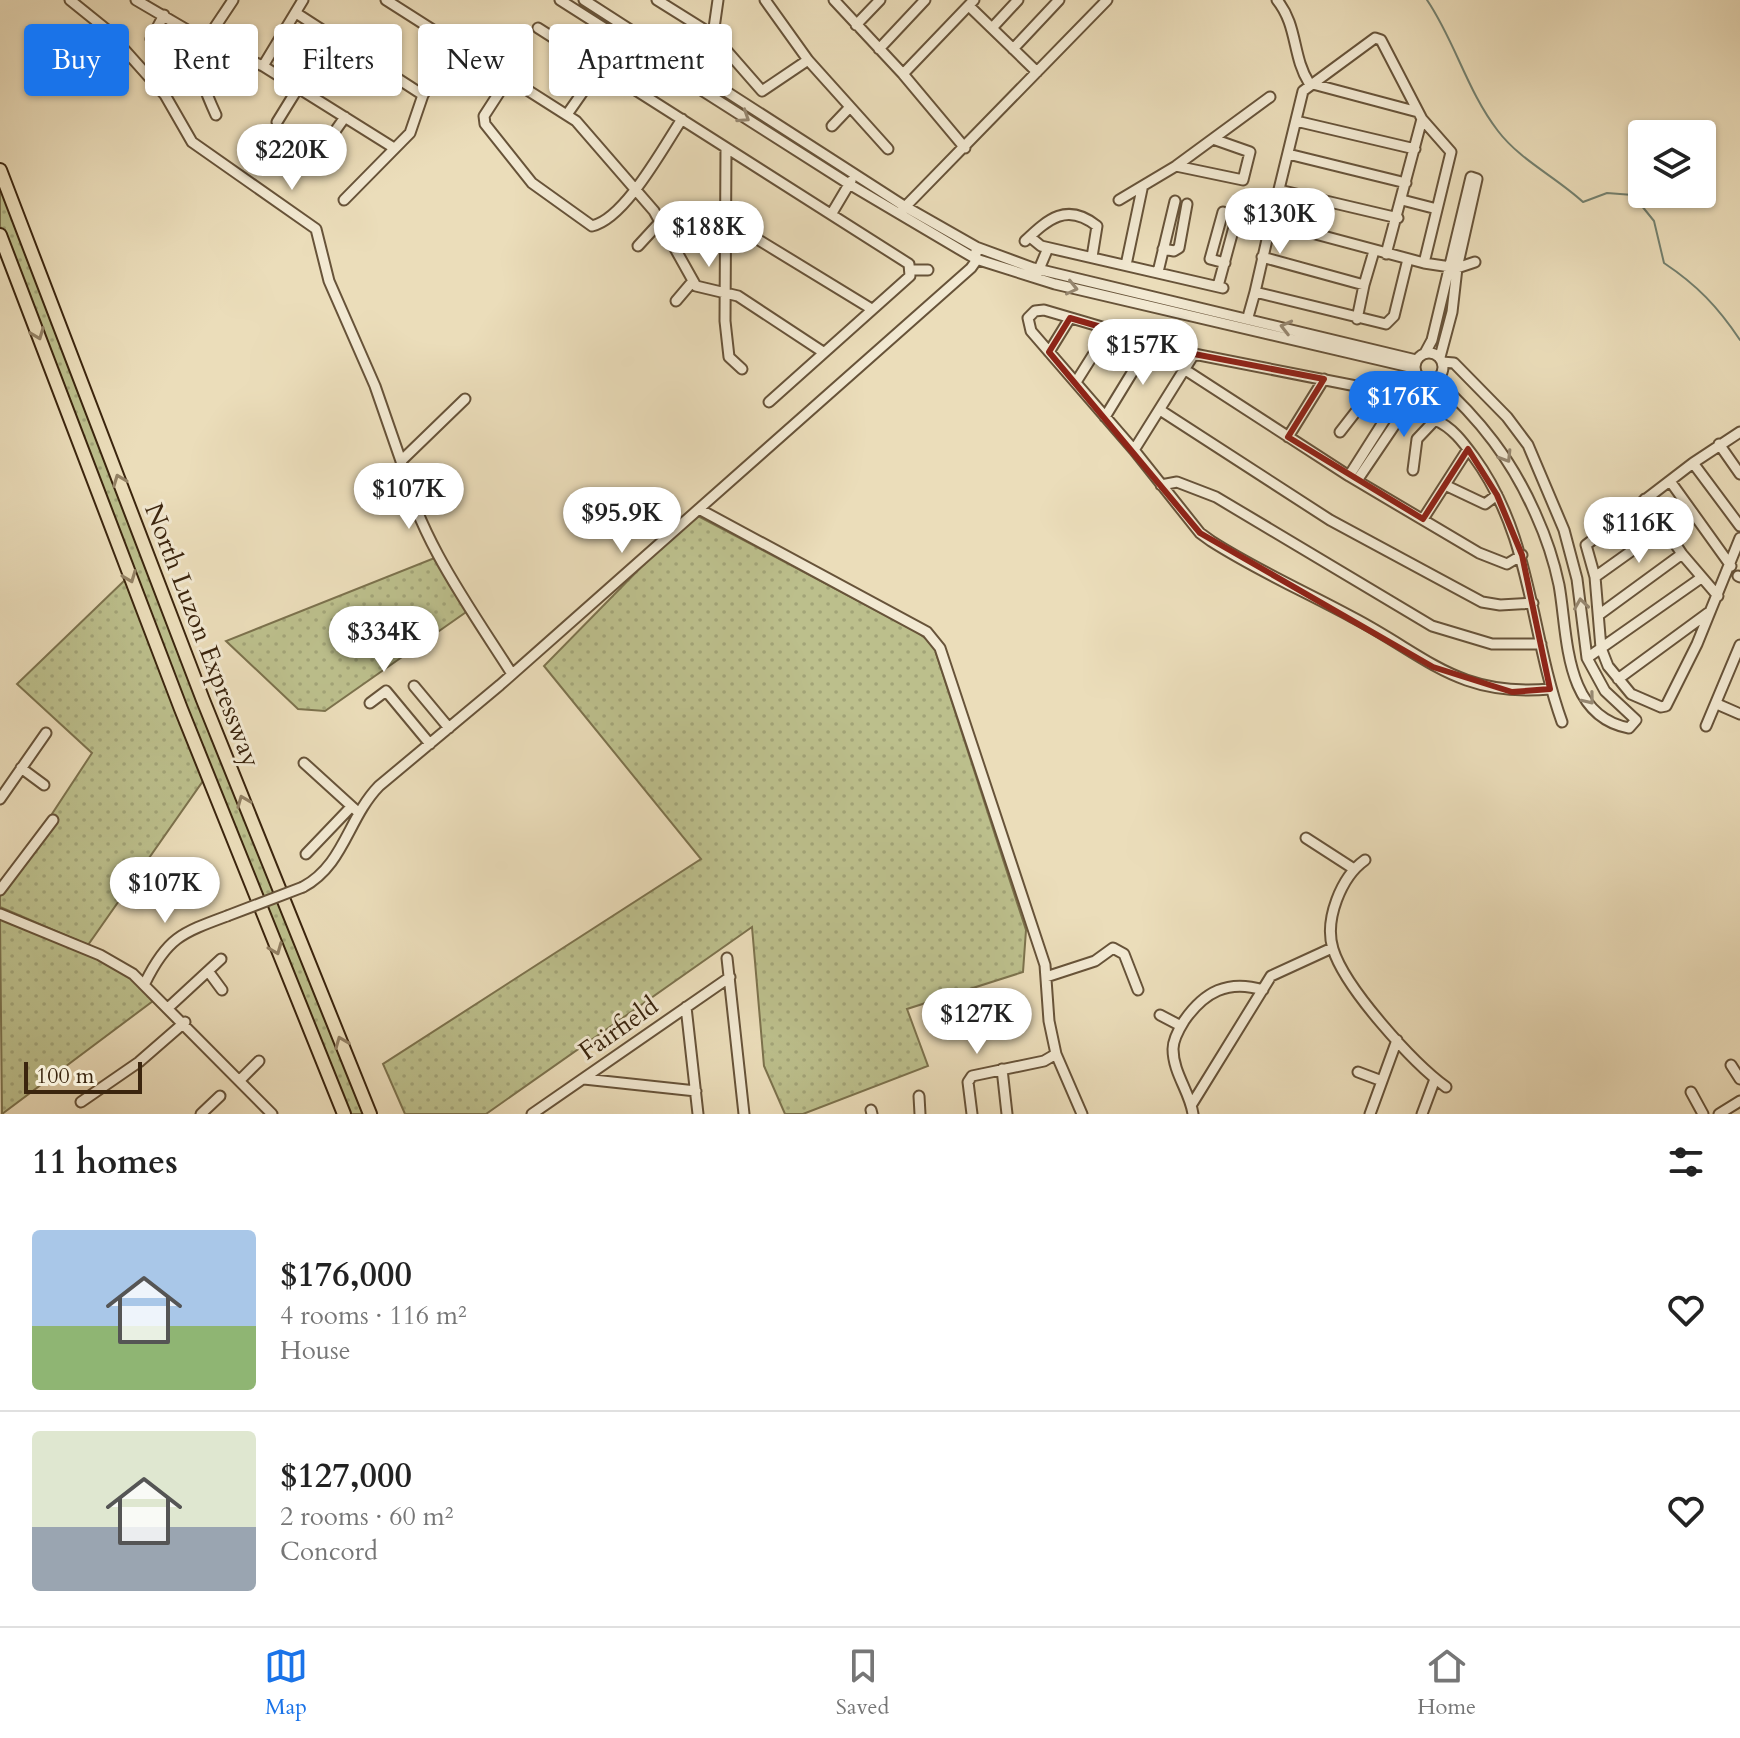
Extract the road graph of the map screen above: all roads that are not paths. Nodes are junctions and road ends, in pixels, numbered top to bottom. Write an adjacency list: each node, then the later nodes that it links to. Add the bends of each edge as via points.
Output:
1 (70, 0): 140 (street, via 106,29 171,102 192,142 311,222)
2 (136, 0): 21 (street)
3 (233, 0): 24 (street)
4 (303, 0): 20 (street)
5 (386, 0): 19 (street)
6 (560, 0): 74 (street, one-way to 74)
7 (584, 0): 71 (street)
8 (657, 0): 26 (street)
9 (718, 0): 27 (street)
10 (765, 0): 35 (street)
11 (834, 0): 28 (street)
12 (880, 0): 28 (street)
13 (925, 0): 32 (street)
14 (1018, 0): 30 (street)
15 (1059, 0): 33 (street)
16 (1107, 0): 38 (street)
17 (1277, 0): 41 (street, via 1290,19 1297,62)
18 (972, 3): 30 (street); 40 (street)
19 (404, 5): 25 (street)
20 (296, 13): 37 (street); 42 (street)
21 (164, 15): 22 (street); 23 (street)
22 (159, 24)
23 (179, 24)
24 (217, 24)
25 (427, 24)
26 (695, 24)
27 (715, 24)
28 (856, 25): 32 (street)
29 (538, 28): 31 (street)
30 (992, 28): 33 (street)
31 (549, 35)
32 (879, 49): 40 (street)
33 (1013, 49): 38 (street)
34 (732, 57): 35 (street, via 762,91)
35 (808, 60): 52 (street)
36 (258, 64): 37 (street)
37 (263, 66): 39 (street)
38 (1037, 72): 65 (street)
39 (274, 73)
40 (903, 74): 65 (street)
41 (1309, 83): 55 (street); 55 (street, via 1375,38 1381,40); 58 (street)
42 (418, 92)
43 (533, 93): 53 (street)
44 (208, 96): 54 (street)
45 (293, 96): 59 (street)
46 (311, 96): 56 (street)
47 (423, 96): 63 (street, via 410,133)
48 (497, 96): 75 (street, via 484,116 485,124 532,183 592,226)
49 (580, 96): 53 (street)
50 (647, 96): 57 (street)
51 (1270, 97): 61 (street)
52 (850, 107): 60 (street); 66 (street)
53 (568, 113): 75 (street)
54 (216, 115)
55 (1420, 115): 67 (street); 81 (street, via 1451,152)
56 (345, 117): 62 (street); 63 (street)
57 (682, 119): 64 (street); 75 (street)
58 (1296, 121): 67 (street); 68 (street)
59 (277, 122)
60 (832, 126)
61 (1213, 139): 69 (street); 69 (street, via 1250,152 1243,180)
62 (326, 144)
63 (394, 148): 78 (street)
64 (726, 148): 83 (street); 85 (street)
65 (965, 148): 82 (street)
66 (888, 149)
67 (1415, 149): 73 (street)
68 (1288, 154): 73 (street); 77 (street)
69 (1176, 166): 76 (street)
70 (0, 170): 231 (highway, North Luzon Expressway, one-way to 70, via 203,700)
71 (855, 175): 74 (street); 82 (street)
72 (1474, 178): 103 (street)
73 (1406, 183): 80 (street)
74 (849, 184): 82 (street); 83 (street)
75 (636, 189): 86 (street)
76 (1142, 189): 79 (street); 102 (street)
77 (1279, 190): 84 (street); 87 (street)
78 (344, 200)
79 (1119, 200)
80 (1402, 200): 81 (street); 84 (street)
81 (1437, 209): 101 (street)
82 (902, 210): 90 (street); 97 (street)
83 (832, 213): 104 (street)
84 (1398, 218): 94 (street)
85 (726, 220): 110 (street); 113 (street)
86 (661, 221): 89 (street); 108 (street)
87 (1271, 222): 93 (street); 96 (street)
88 (0, 235): 230 (highway, North Luzon Expressway, one-way to 230, via 181,709)
89 (638, 246)
90 (976, 247): 97 (street); 106 (street)
91 (1044, 247): 95 (street); 95 (street, via 1027,239 1058,213 1094,222 1098,230); 106 (street)
92 (1163, 249): 92 (street, via 1172,200 1189,204 1179,248); 107 (street)
93 (1374, 251): 94 (street); 109 (street)
94 (1386, 254): 98 (street)
95 (1092, 257): 102 (street)
96 (1262, 257): 109 (street); 111 (street)
97 (976, 259): 106 (street); 150 (street)
98 (1408, 259): 101 (street); 116 (street, via 1389,323)
99 (1475, 262): 103 (street)
100 (1225, 263): 100 (street, via 1210,259 1220,212 1238,216); 107 (street, via 1220,287)
101 (1424, 263): 103 (street)
102 (1126, 265): 107 (street)
103 (1453, 268): 121 (street); 123 (street, via 1452,312)
104 (911, 270): 105 (street); 113 (street)
105 (928, 270)
106 (1034, 272): 114 (street); 124 (street, one-way to 124)
107 (1158, 272)
108 (693, 281): 110 (street, via 703,289); 112 (street)
109 (1364, 285): 116 (street)
110 (725, 292): 119 (street); 125 (street, via 727,349)
111 (1255, 292): 114 (street); 116 (street)
112 (676, 301)
113 (870, 308): 119 (street)
114 (1248, 317): 124 (street, one-way to 114)
115 (1070, 318): 117 (street); 120 (street); 120 (street, via 1039,310 1028,318 1028,326)
116 (1357, 319)
117 (1110, 328): 118 (street); 129 (street)
118 (1152, 340): 122 (street); 133 (street)
119 (823, 352): 131 (street)
120 (1049, 352): 129 (street)
121 (1425, 353): 123 (street); 124 (street)
122 (1194, 354): 126 (street); 127 (street)
123 (1441, 360): 128 (street, via 1443,370); 154 (street, via 1454,363 1528,445)
124 (1415, 367): 128 (street); 144 (street)
125 (742, 369)
126 (1187, 371): 132 (street); 136 (street)
127 (1324, 379): 134 (street, via 1356,386 1363,394); 136 (street)
128 (1430, 380): 144 (street); 169 (street, one-way to 169, via 1490,432 1510,463 1549,549 1575,678 1588,702 1610,721 1629,728 1636,720 1605,691)
129 (1076, 382): 133 (street)
130 (465, 399): 140 (street)
131 (769, 402)
132 (1160, 410): 139 (street); 163 (street, via 1330,520 1482,602)
133 (1105, 417): 139 (street)
134 (1340, 432)
135 (1740, 432): 137 (street)
136 (1288, 437): 144 (street)
137 (1719, 444): 141 (street); 143 (street)
138 (1468, 449): 142 (street, via 1435,420 1417,439); 147 (street); 148 (street)
139 (1134, 450): 146 (street)
140 (401, 461): 170 (street, via 411,498 435,548)
141 (1693, 463): 145 (street); 152 (street)
142 (1413, 470)
143 (1740, 474)
144 (1354, 477): 151 (street)
145 (1670, 481): 149 (street); 159 (street)
146 (1161, 485): 166 (street, via 1177,482 1216,497 1432,626 1492,644); 173 (street, via 1211,541 1433,667 1512,692)
147 (1447, 486): 148 (street, via 1485,504); 151 (street)
148 (1497, 495): 158 (street)
149 (1645, 499): 153 (street); 156 (street)
150 (699, 509): 170 (street); 199 (street, via 935,640)
151 (1423, 519): 158 (street, via 1507,564)
152 (1740, 526)
153 (1665, 527): 157 (street); 160 (street)
154 (1564, 530): 156 (street, via 1567,539); 169 (street, one-way to 154)
155 (1740, 538): 159 (street)
156 (1586, 545): 160 (street)
157 (1682, 554): 161 (street); 165 (street)
158 (1522, 555): 163 (street)
159 (1731, 566): 162 (street)
160 (1595, 577): 165 (street)
161 (1701, 578): 162 (street); 168 (street)
162 (1718, 596): 164 (street)
163 (1533, 603): 166 (street)
164 (1711, 611): 171 (street); 171 (street, via 1666,706 1638,698)
165 (1600, 614): 168 (street)
166 (1541, 644): 173 (street)
167 (1740, 645): 175 (street)
168 (1603, 653): 169 (street); 171 (street)
169 (1589, 661)
170 (512, 674): 179 (street)
171 (1618, 679)
172 (414, 686): 179 (street)
173 (1550, 689): 177 (street)
174 (370, 703): 181 (street, via 386,691)
175 (1717, 704): 176 (street); 178 (street)
176 (1740, 714)
177 (1562, 722)
178 (1706, 726)
179 (449, 728): 181 (street)
180 (46, 733): 183 (street)
181 (430, 744): 186 (street)
182 (304, 763): 186 (street)
183 (21, 768): 184 (street); 185 (street)
184 (44, 785)
185 (0, 799)
186 (355, 810): 189 (street); 200 (street, bridge, via 330,866 303,887 177,936)
187 (53, 820): 192 (street)
188 (1306, 838): 191 (street)
189 (306, 854)
190 (1365, 860): 191 (street)
191 (1354, 869): 194 (street, via 1334,913)
192 (0, 890)
193 (0, 914): 200 (street, via 100,955)
194 (1332, 948): 203 (street, via 1271,976); 209 (street, via 1358,993)
195 (727, 958): 198 (street)
196 (221, 959): 197 (street)
197 (208, 971): 201 (street); 204 (street)
198 (730, 977): 205 (street, Fairfield); 234 (street)
199 (1046, 977): 202 (street, via 1095,961 1113,948 1124,954); 210 (street)
200 (145, 983): 204 (street)
201 (222, 990)
202 (1138, 990)
203 (1263, 990): 208 (street, via 1229,985 1214,990); 227 (street)
204 (169, 1007): 207 (street)
205 (686, 1007): 215 (street, Fairfield); 221 (street)
206 (1160, 1015): 208 (street)
207 (185, 1022): 218 (street); 226 (street)
208 (1181, 1026): 227 (street, via 1173,1047)
209 (1397, 1040): 216 (street); 219 (street)
210 (1056, 1054): 213 (street); 238 (street)
211 (259, 1061): 218 (street)
212 (1731, 1065): 217 (street)
213 (1002, 1069): 236 (street, via 972,1076); 237 (street)
214 (1358, 1072): 219 (street)
215 (583, 1079): 221 (street); 232 (street, Fairfield)
216 (1435, 1079): 220 (street); 240 (street)
217 (1740, 1079)
218 (240, 1080): 229 (street)
219 (1382, 1081): 239 (street)
220 (1446, 1087)
221 (696, 1091): 233 (street)
222 (1691, 1092): 241 (street)
223 (220, 1096): 228 (street)
224 (919, 1096): 235 (street)
225 (1740, 1101): 242 (street)
226 (81, 1102)
227 (1193, 1109)
228 (201, 1114)
229 (272, 1114)
230 (344, 1114)
231 (370, 1114)
232 (532, 1114)
233 (698, 1114)
234 (744, 1114)
235 (920, 1114)
236 (972, 1114)
237 (1007, 1114)
238 (1082, 1114)
239 (1370, 1114)
240 (1422, 1114)
241 (1703, 1114)
242 (1719, 1114)

